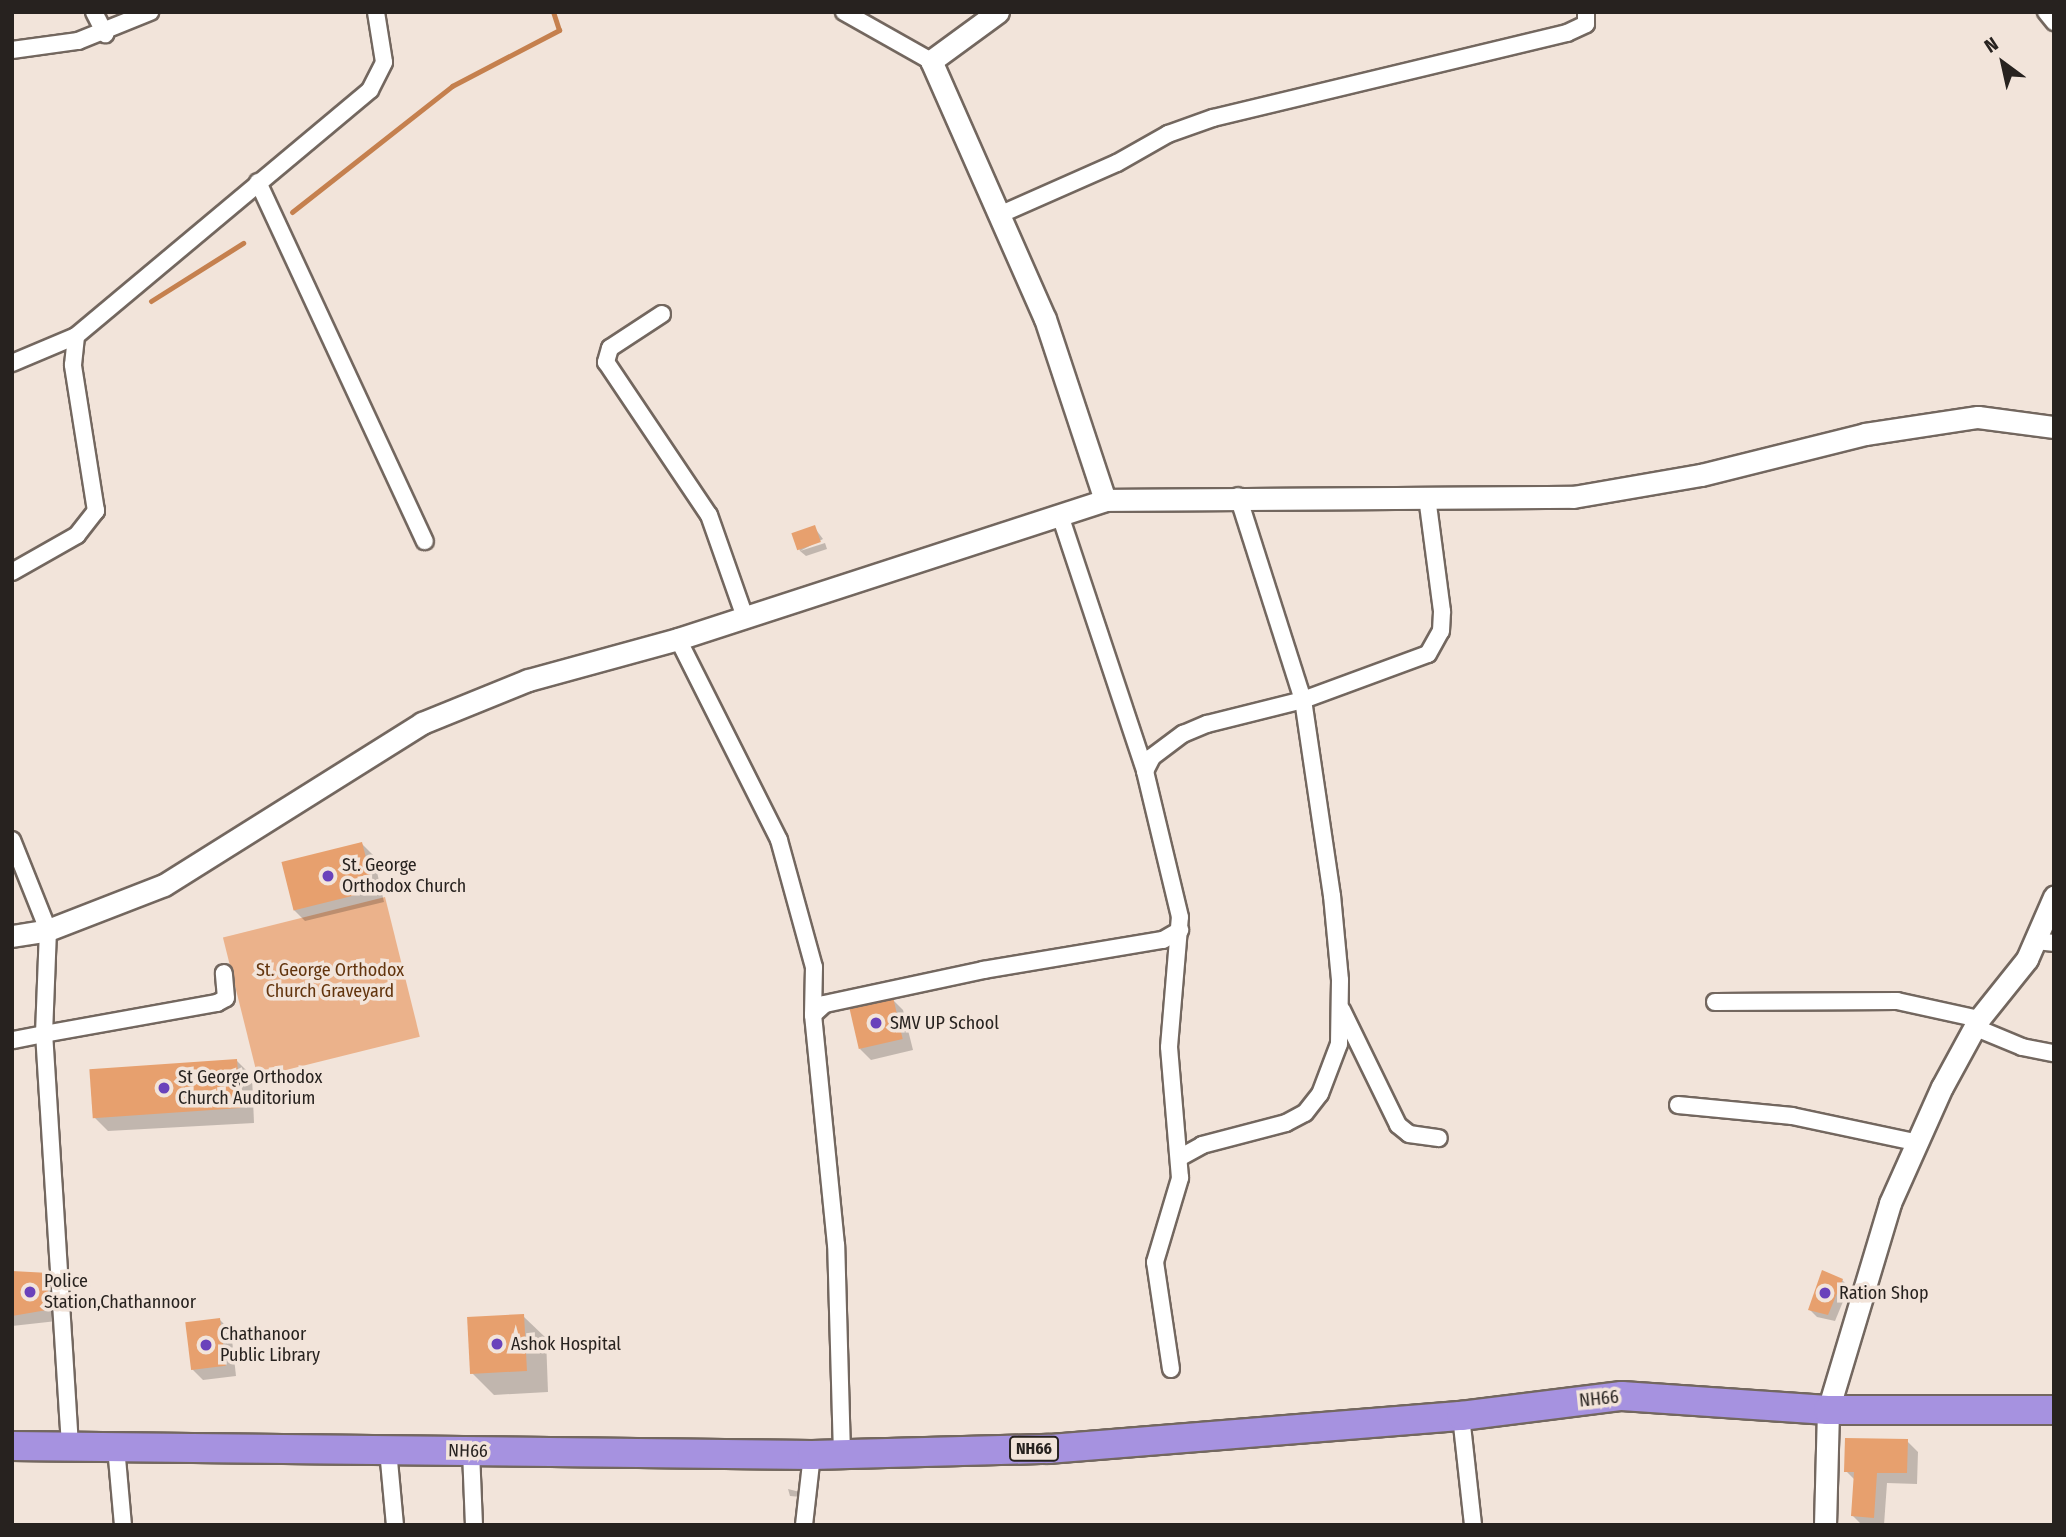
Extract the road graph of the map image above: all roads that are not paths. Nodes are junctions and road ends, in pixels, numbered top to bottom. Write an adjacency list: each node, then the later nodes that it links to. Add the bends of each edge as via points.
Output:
1 (94, 12): 9 (street)
2 (150, 12): 9 (street)
3 (376, 12): 12 (street, via 384,62 379,78)
4 (844, 12): 11 (street)
5 (998, 12): 11 (street)
6 (1586, 12): 13 (street, via 1586,24 1567,33 1240,112 1168,134 1117,163)
7 (2046, 12): 8 (street)
8 (2054, 22)
9 (105, 34): 10 (street)
10 (12, 50)
11 (931, 61): 13 (street)
12 (258, 182): 15 (street); 22 (street)
13 (999, 215): 20 (street, via 1045,319)
14 (662, 314): 24 (street, via 610,348 606,362 709,515)
15 (76, 336): 16 (street); 23 (street, via 73,365 96,511 77,535)
16 (12, 363)
17 (2054, 426): 19 (street, via 1978,417 1865,434 1701,475 1573,497)
18 (1238, 496): 19 (street); 20 (street); 26 (street)
19 (1427, 497): 26 (street, via 1441,611 1437,641 1428,654 1409,664)
20 (1105, 500): 21 (street)
21 (1060, 515): 24 (street); 27 (street)
22 (425, 541)
23 (12, 572)
24 (745, 617): 25 (street)
25 (678, 639): 30 (street, via 528,680 422,723 164,885); 37 (street, via 779,840 814,967)
26 (1303, 700): 27 (street, via 1183,734 1152,757); 36 (street, via 1332,895)
27 (1145, 771): 31 (street)
28 (12, 839): 30 (street)
29 (2054, 897): 33 (street)
30 (48, 930): 32 (street); 39 (street)
31 (1180, 930): 37 (street, via 1163,940 983,970 825,1004); 45 (street, via 1169,1047)
32 (12, 936)
33 (2044, 942): 38 (street)
34 (224, 973): 39 (street, via 226,998 217,1003)
35 (1715, 1002): 38 (street, via 1897,1000)
36 (1341, 1007): 43 (street, via 1398,1125 1409,1134); 45 (street, via 1339,1044 1331,1071 1305,1113 1286,1123 1202,1145)
37 (813, 1015): 55 (street, via 836,1245)
38 (1976, 1023): 41 (street, via 2022,1047); 44 (street)
39 (44, 1034): 40 (street); 51 (street)
40 (12, 1040)
41 (2054, 1053)
42 (1678, 1105): 44 (street, via 1792,1116)
43 (1439, 1138)
44 (1919, 1143): 47 (street, via 1891,1203)
45 (1179, 1158): 46 (street, via 1177,1197 1155,1262)
46 (1171, 1369)
47 (1828, 1410): 48 (highway, NH66 / NH66); 49 (highway, NH66 / NH66, via 1622,1396); 62 (street)
48 (2054, 1410)
49 (1461, 1416): 55 (highway, NH66 / NH66, via 1049,1449); 61 (street)
50 (12, 1446): 51 (highway, NH66 / NH66)
51 (70, 1447): 52 (highway, NH66 / NH66)
52 (116, 1447): 53 (highway, NH66 / NH66); 57 (street)
53 (388, 1450): 54 (highway, NH66 / NH66); 58 (street)
54 (471, 1451): 56 (highway, NH66 / NH66); 59 (street)
55 (842, 1454): 56 (highway, NH66 / NH66)
56 (812, 1455): 60 (street)
57 (123, 1525)
58 (395, 1525)
59 (474, 1525)
60 (804, 1525)
61 (1473, 1525)
62 (1825, 1525)

